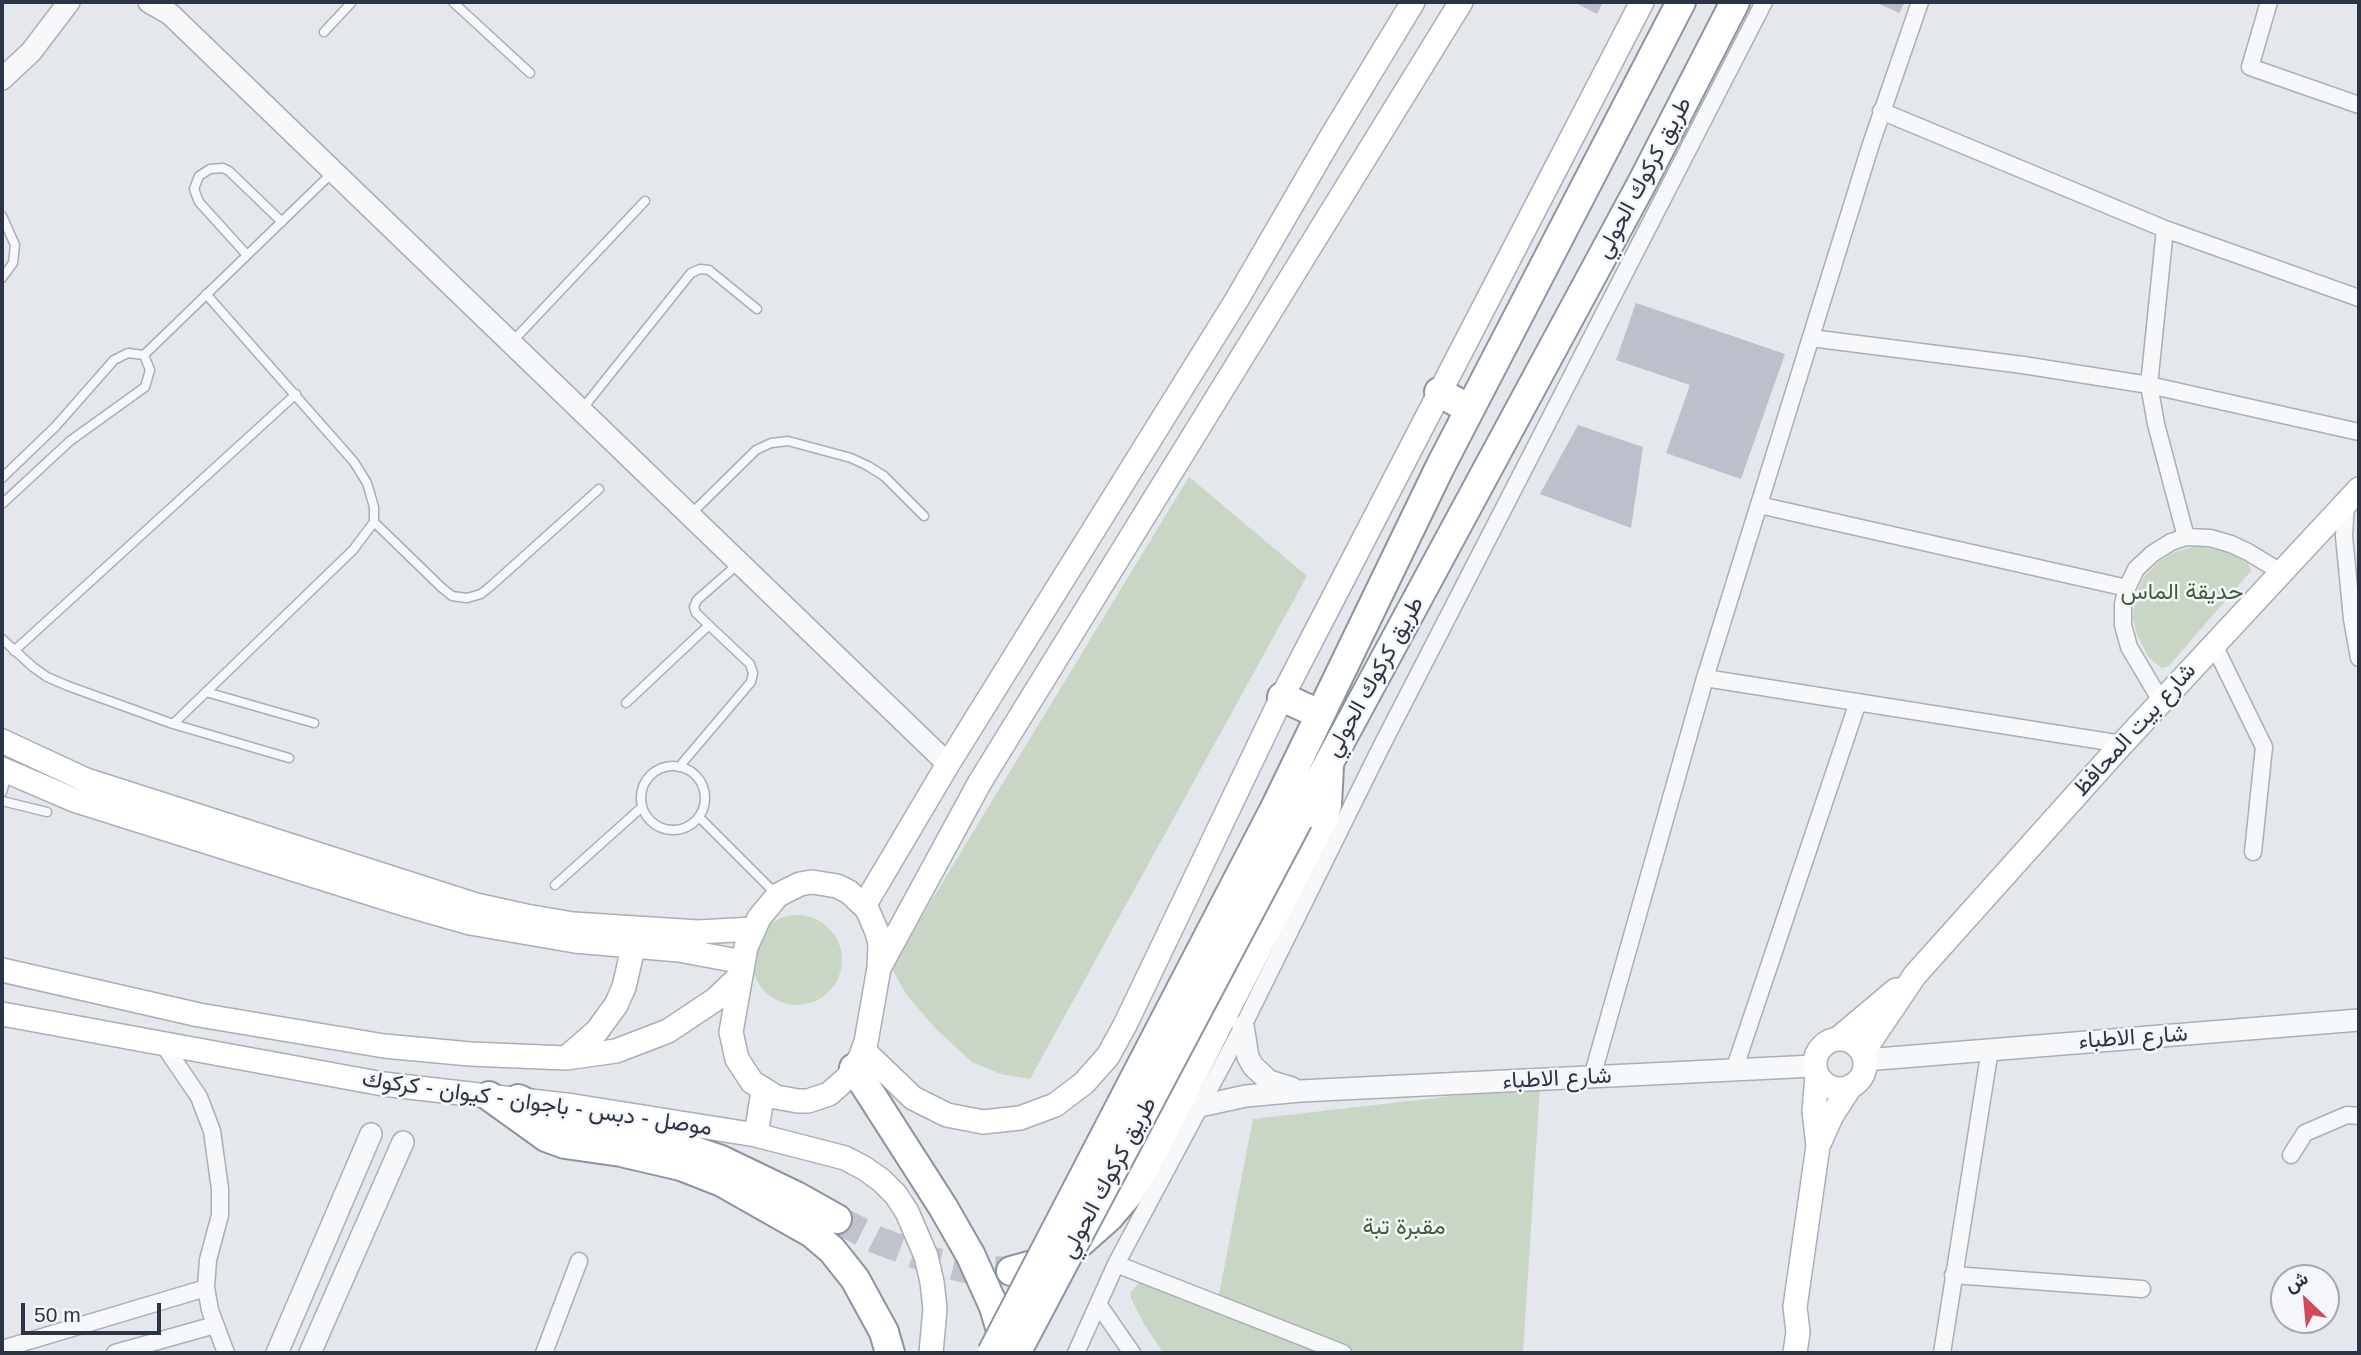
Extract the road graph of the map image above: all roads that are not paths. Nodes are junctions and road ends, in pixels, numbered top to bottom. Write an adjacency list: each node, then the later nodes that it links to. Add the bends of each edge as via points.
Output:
1 (69, 2): 16 (street, via 31,52)
2 (149, 2): 13 (street)
3 (352, 2): 14 (lane)
4 (453, 2): 15 (lane)
5 (1413, 2): 68 (main road, via 1236,301)
6 (1461, 2): 71 (main road)
7 (1642, 2): 33 (main road)
8 (1681, 2): 35 (highway, طريق كركوك الحولي)
9 (1735, 2): 67 (highway, طريق كركوك الحولي, via 1643,183)
10 (1764, 2): 90 (street, via 1380,749)
11 (1920, 2): 18 (street)
12 (2269, 2): 17 (street, via 2250,67)
13 (167, 8): 19 (street)
14 (324, 32)
15 (530, 73)
16 (2, 79)
17 (2359, 105)
18 (1881, 111): 23 (street); 29 (street)
19 (334, 172): 22 (lane); 30 (street)
20 (645, 201): 30 (lane)
21 (2, 216): 25 (lane, via 15,254)
22 (282, 222): 24 (lane); 24 (lane, via 229,171 210,169 200,176 194,189 198,202)
23 (2165, 229): 27 (street); 32 (street)
24 (247, 255): 26 (lane)
25 (2, 278)
26 (206, 294): 31 (lane); 34 (lane)
27 (2359, 298)
28 (757, 309): 36 (lane, via 709,270 691,273)
29 (1811, 338): 32 (street); 42 (street)
30 (511, 342): 36 (street)
31 (144, 355): 38 (lane, via 128,354 114,360); 41 (lane, via 150,370 145,387 71,441)
32 (2149, 385): 37 (street); 46 (street)
33 (1439, 392): 35 (highway); 57 (main road)
34 (296, 394): 45 (lane, via 367,483); 53 (lane)
35 (1469, 409): 61 (highway, طريق كركوك الحولي)
36 (581, 410): 43 (street)
37 (2359, 432)
38 (2, 478)
39 (599, 489): 45 (lane, via 487,590 467,598 453,596 441,587)
40 (2353, 496): 48 (main road, شارع بيت المحافظ); 54 (street, via 2344,536)
41 (2, 504)
42 (1759, 505): 49 (street); 55 (street)
43 (690, 515): 44 (lane, via 756,450 789,441 868,466); 47 (street)
44 (924, 516)
45 (374, 522): 56 (lane, via 353,550)
46 (2186, 537): 48 (street, via 2231,544); 49 (street, via 2152,554 2136,569)
47 (740, 563): 50 (lane, via 696,600 696,613); 68 (street)
48 (2281, 572): 52 (main road, شارع بيت المحافظ)
49 (2127, 587): 58 (street, via 2123,625 2129,647)
50 (709, 625): 60 (lane); 69 (lane, via 750,664 753,673 746,691)
51 (2, 639): 53 (lane)
52 (2214, 645): 58 (main road, شارع بيت المحافظ); 77 (street, via 2264,747)
53 (14, 651): 63 (lane, via 47,677)
54 (2359, 658)
55 (1705, 678): 59 (street); 99 (street)
56 (206, 692): 62 (lane); 63 (lane)
57 (1282, 697): 61 (highway); 96 (main road, via 1125,1025 1108,1056 1084,1083 1055,1105 1020,1118 983,1122 947,1115 913,1098)
58 (2161, 701): 65 (main road, شارع بيت المحافظ)
59 (1858, 702): 65 (street); 97 (street)
60 (626, 703)
61 (1319, 714): 75 (highway, طريق كركوك الحولي)
62 (314, 723)
63 (173, 724): 66 (lane)
64 (2, 741): 79 (main road, via 86,780)
65 (2122, 744): 87 (main road, شارع بيت المحافظ)
66 (289, 758)
67 (1329, 759): 75 (highway, طريق كركوك الحولي); 116 (highway, via 1328,805 1323,818 1127,1195 1110,1217 1073,1248)
68 (948, 764): 71 (main road); 81 (main road)
69 (679, 767): 73 (lane, via 661,769 647,780); 76 (lane, via 695,775 704,790)
70 (4, 777): 79 (main road)
71 (980, 782): 84 (main road)
72 (2, 802): 74 (lane)
73 (642, 807): 76 (lane, via 651,822 667,830 685,828); 78 (lane)
74 (47, 812)
75 (1286, 814): 132 (highway, طريق كركوك الحولي, bridge); 134 (highway, طريق كركوك الحولي, bridge)
76 (699, 817): 80 (lane)
77 (2253, 852)
78 (555, 885)
79 (409, 895): 82 (main road, via 573,923 698,932); 83 (main road, via 493,928)
80 (778, 895): 81 (main road, via 800,884 825,882 849,892); 82 (main road)
81 (864, 906): 84 (main road, via 880,944)
82 (753, 929): 85 (main road)
83 (632, 947): 85 (main road, via 679,950); 95 (main road, via 616,1005 597,1031)
84 (878, 968): 96 (main road)
85 (742, 969): 95 (main road, via 699,1013 668,1031 616,1051); 101 (main road, via 731,1032 733,1046 743,1071)
86 (2, 970): 95 (main road, via 199,1015 384,1046)
87 (1915, 975): 91 (main road, شارع بيت المحافظ); 94 (main road, شارع بيت المحافظ)
88 (2, 1014): 92 (main road, موصل - دبس - باجوان - كيوان - كركوك)
89 (2359, 1020): 93 (street, شارع الاطباء)
90 (1243, 1026): 102 (street, شارع الاطباء, via 1248,1057 1260,1074); 105 (street)
91 (1839, 1038): 94 (main road, via 1857,1044); 98 (main road, شارع بيت المحافظ, via 1820,1047)
92 (163, 1044): 103 (main road, موصل - دبس - باجوان - كيوان - كركوك, via 383,1084); 119 (street, via 199,1097 216,1151 220,1215)
93 (1990, 1049): 94 (street, شارع الاطباء); 118 (street)
94 (1864, 1056): 100 (main road, شارع بيت المحافظ, via 1865,1070)
95 (566, 1058)
96 (859, 1059): 101 (main road, via 829,1094 808,1101 787,1100); 133 (highway, via 965,1243 994,1307)
97 (1734, 1070): 98 (street, شارع الاطباء); 99 (street, شارع الاطباء)
98 (1816, 1071): 100 (main road, via 1823,1084 1832,1088); 110 (main road, شارع بيت المحافظ)
99 (1592, 1077): 102 (street, شارع الاطباء)
100 (1852, 1086): 110 (main road, شارع بيت المحافظ)
101 (764, 1091): 108 (main road)
102 (1300, 1091): 105 (street, شارع الاطباء)
103 (489, 1096): 104 (main road, موصل - دبس - باجوان - كيوان - كركوك); 130 (highway, via 545,1138 681,1166 722,1182 812,1233 832,1250 860,1287)
104 (518, 1099): 108 (main road, موصل - دبس - باجوان - كيوان - كركوك); 112 (highway, via 564,1121 673,1144 721,1160)
105 (1200, 1105): 115 (street)
106 (2359, 1116): 111 (street, via 2347,1115 2305,1133)
107 (371, 1133): 113 (street)
108 (756, 1135): 131 (main road, موصل - دبس - باجوان - كيوان - كركوك, via 845,1158 881,1180 895,1195 912,1222 932,1282)
109 (403, 1142): 117 (street)
110 (1818, 1146): 122 (main road, شارع بيت المحافظ)
111 (2291, 1155)
112 (837, 1219)
113 (318, 1260): 117 (street); 127 (street)
114 (579, 1261): 129 (street)
115 (1116, 1264): 121 (street); 137 (street)
116 (1011, 1271)
117 (345, 1272): 128 (street)
118 (1953, 1275): 120 (street); 140 (street)
119 (206, 1288): 123 (street); 124 (street)
120 (2142, 1289)
121 (1098, 1304): 135 (street); 136 (street)
122 (1795, 1307): 138 (main road, شارع بيت المحافظ); 139 (main road, شارع بيت المحافظ)
123 (215, 1325): 125 (street); 126 (street)
124 (2, 1349)
125 (115, 1353)
126 (226, 1353)
127 (277, 1353)
128 (310, 1353)
129 (544, 1353)
130 (890, 1353)
131 (931, 1353)
132 (992, 1353)
133 (1007, 1353)
134 (1016, 1353)
135 (1076, 1353)
136 (1132, 1353)
137 (1343, 1353)
138 (1781, 1353)
139 (1795, 1353)
140 (1942, 1353)

